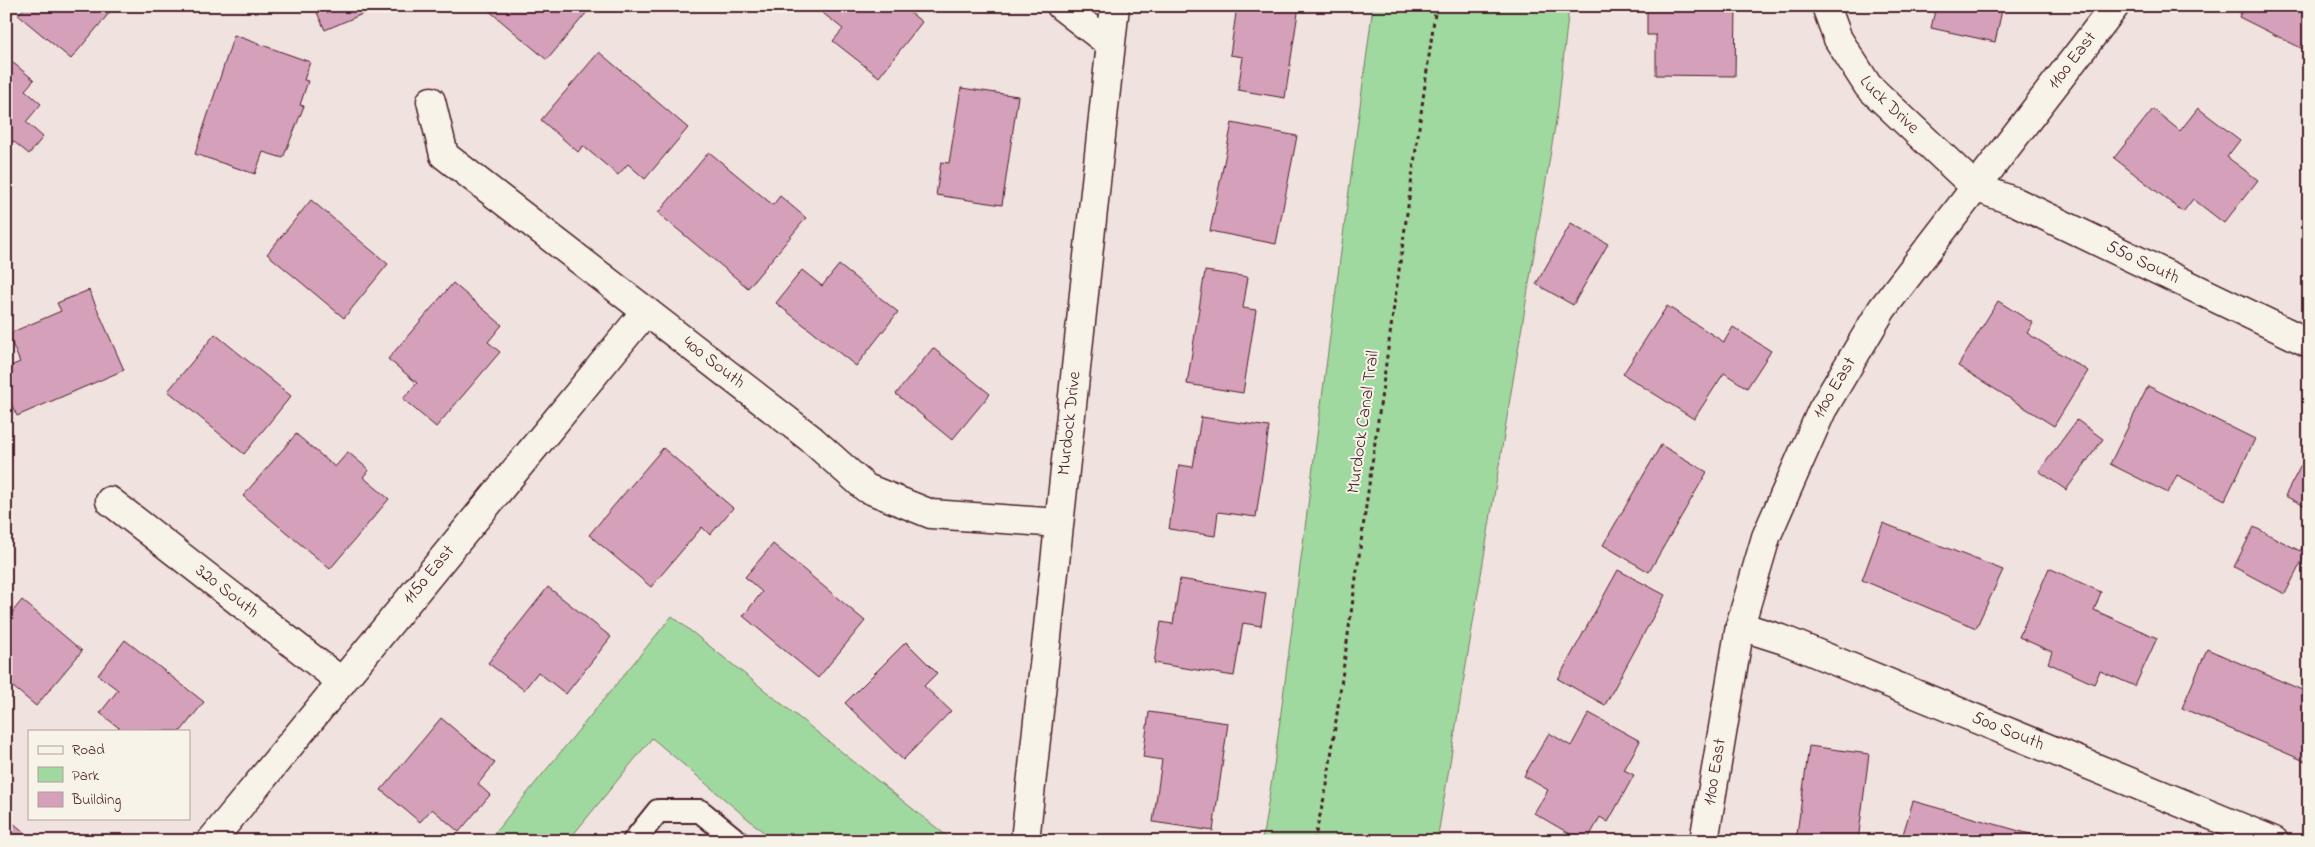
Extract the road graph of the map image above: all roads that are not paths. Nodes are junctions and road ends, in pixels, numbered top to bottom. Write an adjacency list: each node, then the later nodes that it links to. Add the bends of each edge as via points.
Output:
1 (1061, 6): 5 (street)
2 (1115, 6): 5 (street, Murdock Drive)
3 (1826, 6): 7 (street, Luck Drive, via 1838,39 1868,86)
4 (2115, 6): 7 (street, 1100 East)
5 (1110, 44): 11 (street, Murdock Drive)
6 (431, 101): 8 (street, 400 South, via 444,154)
7 (1975, 187): 9 (street, 550 South, via 2016,202); 12 (street, 1100 East, via 1882,309 1822,410 1766,537)
8 (646, 310): 11 (street, 400 South, via 810,438 866,488 931,514); 13 (street, 1150 East)
9 (2309, 343)
10 (110, 501): 13 (street, 320 South)
11 (1059, 523): 17 (street, Murdock Drive)
12 (1740, 626): 18 (street, 1100 East); 19 (street, 500 South, via 1784,640)
13 (342, 682): 14 (street, 1150 East)
14 (211, 841)
15 (634, 841): 16 (lane, via 658,811 700,811)
16 (737, 841)
17 (1025, 841)
18 (1704, 841)
19 (2274, 841)

